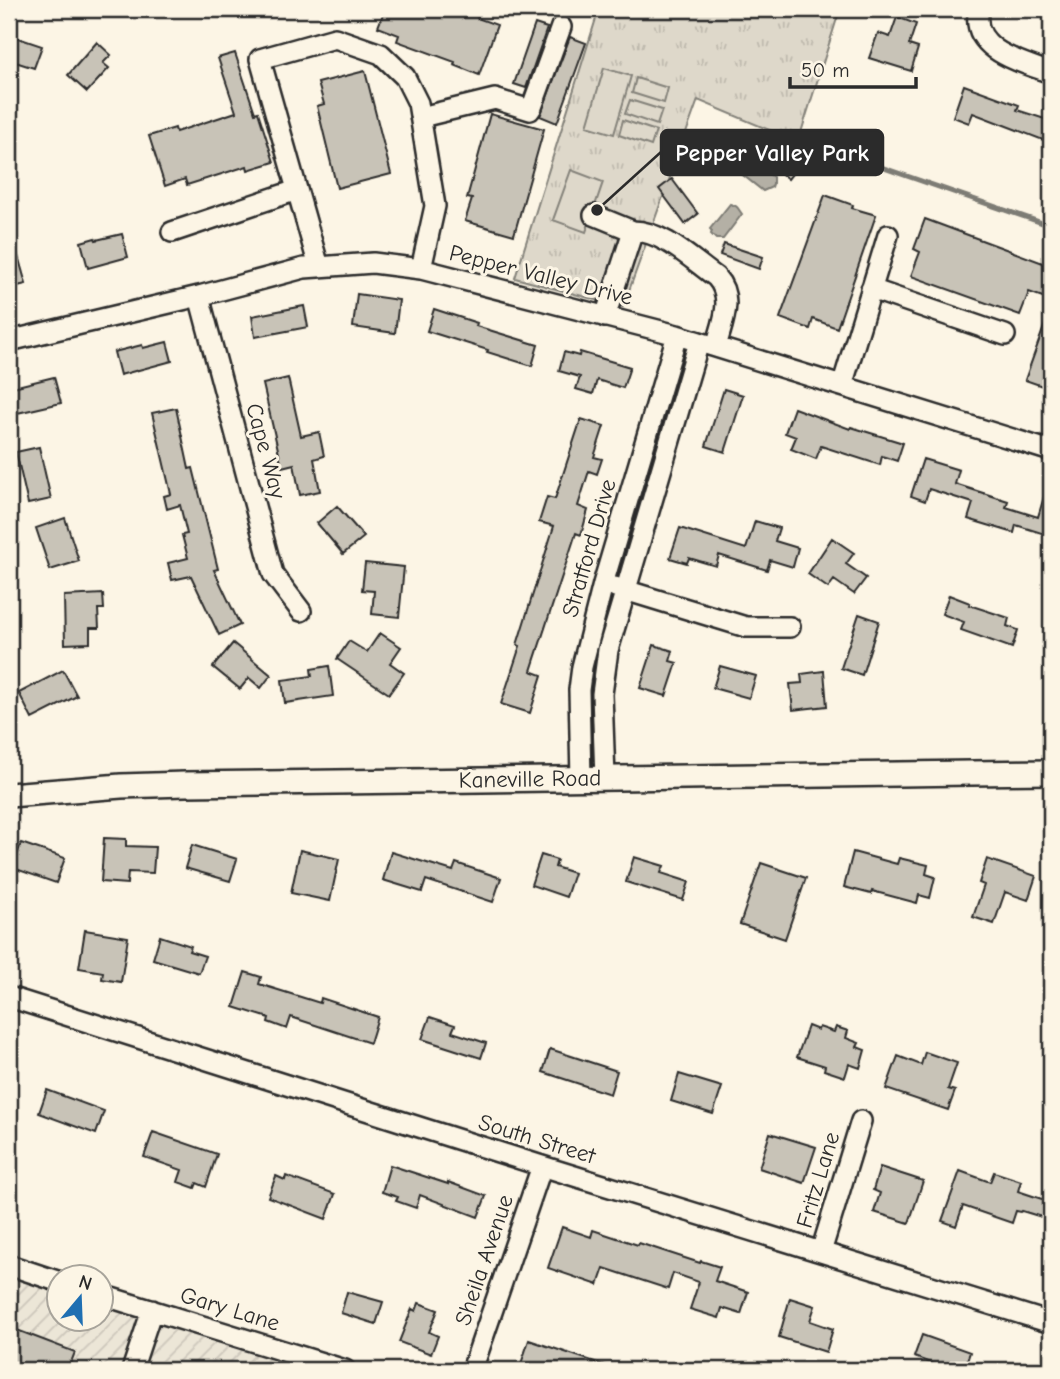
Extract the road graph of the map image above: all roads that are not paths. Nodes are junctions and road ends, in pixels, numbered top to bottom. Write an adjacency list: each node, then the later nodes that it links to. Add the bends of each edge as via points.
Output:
1 (979, 9): 3 (street, via 976,19 982,38 996,50)
2 (561, 27): 4 (street, via 530,110 495,99)
3 (1051, 73)
4 (421, 117): 5 (street, via 405,77 381,54 335,38 260,59); 11 (street, via 435,206)
5 (297, 190): 8 (street); 10 (street)
6 (594, 215): 7 (street, Stratford Drive)
7 (633, 231): 14 (street); 18 (street, Stratford Drive, via 662,238 723,284 727,301)
8 (172, 232)
9 (888, 235): 12 (street)
10 (319, 267): 11 (street, Pepper Valley Drive, via 373,263); 13 (street, Pepper Valley Drive)
11 (421, 269): 14 (street, Pepper Valley Drive)
12 (871, 289): 16 (street); 19 (street)
13 (199, 296): 17 (street, Pepper Valley Drive); 23 (street, Cape Way, via 273,574)
14 (605, 317): 15 (street, Pepper Valley Drive)
15 (677, 335): 18 (street, Pepper Valley Drive); 21 (street, Stratford Drive)
16 (1005, 335)
17 (9, 341)
18 (707, 345): 19 (street, Pepper Valley Drive); 22 (street, Stratford Drive)
19 (842, 386): 20 (street, Pepper Valley Drive)
20 (1051, 452)
21 (603, 584): 22 (street); 27 (street, Stratford Drive, via 579,690)
22 (626, 590): 24 (street, via 746,627); 26 (street, Stratford Drive, via 604,674)
23 (301, 611)
24 (790, 627)
25 (1051, 772): 26 (main road, Kaneville Road)
26 (605, 778): 27 (main road, Kaneville Road)
27 (582, 779): 28 (main road, Kaneville Road, via 121,786)
28 (9, 795)
29 (9, 997): 31 (street, South Street)
30 (861, 1121): 32 (street, Fritz Lane)
31 (542, 1166): 32 (street, South Street); 40 (street, Sheila Avenue)
32 (821, 1252): 37 (street, South Street)
33 (9, 1265): 34 (street)
34 (46, 1277)
35 (116, 1299): 36 (street, Gary Lane)
36 (152, 1310): 38 (street); 39 (street, Gary Lane)
37 (1051, 1323)
38 (132, 1370)
39 (345, 1370)
40 (472, 1370)

